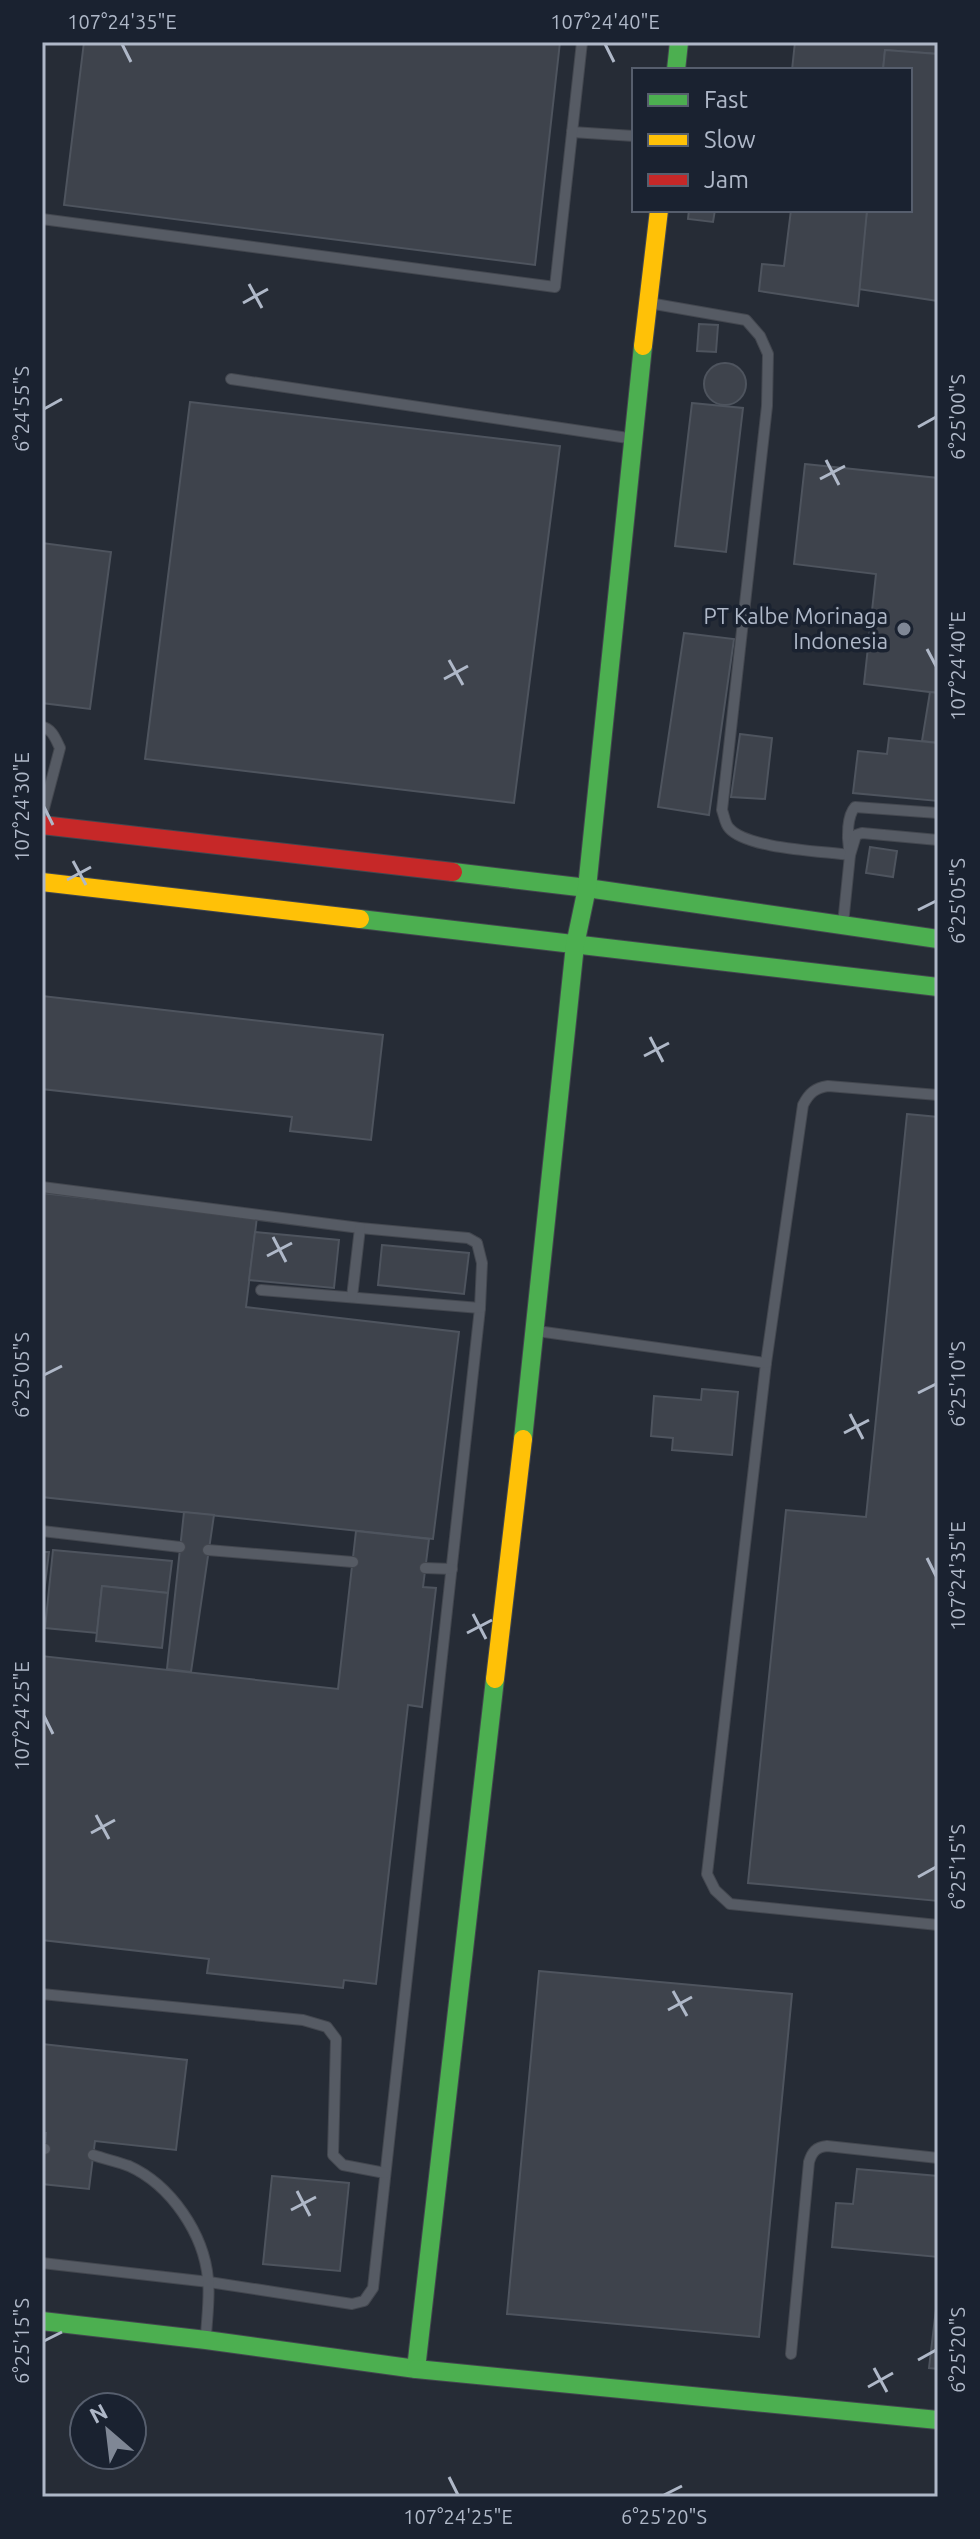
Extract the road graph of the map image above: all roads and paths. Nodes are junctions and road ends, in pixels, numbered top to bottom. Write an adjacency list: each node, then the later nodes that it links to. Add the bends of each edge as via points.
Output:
1 (582, 42): 4 (lane)
2 (679, 42): 3 (street)
3 (676, 68)
4 (572, 132): 5 (lane); 7 (lane, via 555,287)
5 (632, 136)
6 (659, 212): 8 (street)
7 (42, 219)
8 (647, 303): 10 (street); 16 (lane, via 746,320 768,354 767,406 722,810 728,827 766,844)
9 (231, 379): 10 (lane)
10 (633, 438): 18 (street)
11 (42, 727): 13 (lane, via 60,748)
12 (938, 813): 16 (lane, via 855,807)
13 (42, 816)
14 (42, 825): 18 (street)
15 (938, 840): 16 (lane, via 862,833 856,835)
16 (850, 855): 19 (lane)
17 (42, 882): 21 (street)
18 (587, 888): 19 (street); 21 (street)
19 (843, 926): 20 (street)
20 (938, 939)
21 (575, 945): 22 (street); 29 (street)
22 (938, 987)
23 (938, 1095): 30 (lane, via 828,1086 807,1096)
24 (42, 1187): 25 (lane)
25 (360, 1228): 27 (lane); 28 (lane, via 477,1243 482,1263)
26 (261, 1290): 27 (lane)
27 (352, 1297): 28 (lane)
28 (480, 1308): 36 (lane)
29 (535, 1331): 30 (lane); 47 (street)
30 (766, 1363): 37 (lane, via 707,1874 730,1904)
31 (42, 1531): 32 (lane)
32 (180, 1547)
33 (208, 1550): 34 (lane)
34 (353, 1562)
35 (425, 1568): 36 (lane)
36 (452, 1569): 41 (lane)
37 (938, 1925)
38 (42, 1994): 41 (lane, via 303,2020 327,2027 336,2039 333,2155 343,2165)
39 (93, 2155): 43 (lane, via 129,2166 175,2203 204,2253)
40 (938, 2158): 46 (lane, via 827,2146 812,2153)
41 (385, 2173): 43 (lane, via 373,2288 364,2301 352,2304)
42 (42, 2263): 43 (lane)
43 (209, 2282): 45 (lane)
44 (42, 2321): 45 (street)
45 (206, 2340): 47 (street)
46 (791, 2354)
47 (416, 2369): 48 (street)
48 (938, 2420)

